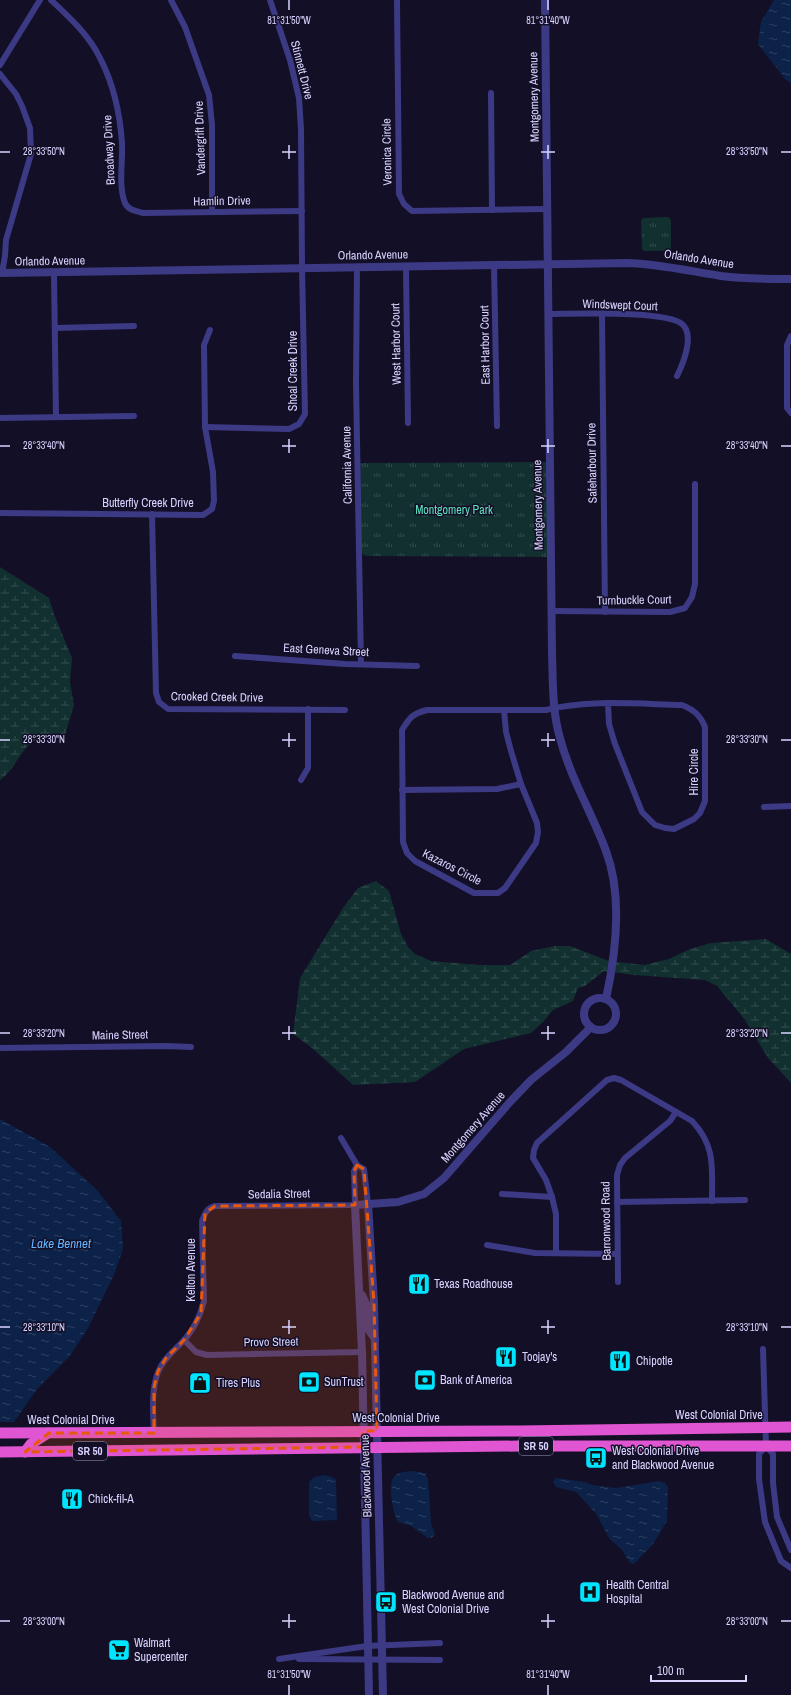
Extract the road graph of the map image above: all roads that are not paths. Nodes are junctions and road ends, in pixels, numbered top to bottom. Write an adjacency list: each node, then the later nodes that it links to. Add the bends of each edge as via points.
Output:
1 (40, 0): 7 (street)
2 (51, 0): 14 (street, Broadway Drive, via 86,36 100,57 119,114 122,190 125,205 130,210)
3 (170, 0): 13 (street, Vandergrift Drive, via 185,27 209,95 212,125)
4 (270, 0): 12 (street, Stinnett Drive, via 290,60 299,98 302,129)
5 (397, 0): 10 (street, Veronica Circle, via 399,194 404,204 412,211)
6 (545, 0): 11 (street, Montgomery Avenue)
7 (0, 65)
8 (0, 74): 15 (street, via 22,106 30,128 31,154)
9 (491, 93): 10 (street)
10 (492, 210): 11 (street, Veronica Circle)
11 (547, 210): 18 (street, Montgomery Avenue)
12 (302, 211): 13 (street, Hamlin Drive); 21 (street, Stinnett Drive)
13 (212, 212): 14 (street, Hamlin Drive)
14 (143, 213)
15 (6, 240): 16 (street); 23 (street)
16 (0, 250)
17 (494, 264): 18 (street, Orlando Avenue); 19 (street, Orlando Avenue); 37 (street, East Harbor Court)
18 (548, 264): 24 (street, Orlando Avenue, via 659,265 721,276); 25 (street, Montgomery Avenue)
19 (406, 266): 20 (street, Orlando Avenue); 36 (street, West Harbor Court)
20 (357, 267): 21 (street, Orlando Avenue); 45 (street, California Avenue, via 356,383)
21 (302, 268): 22 (street, Orlando Avenue); 38 (street, Shoal Creek Drive, via 306,414 299,424 289,429)
22 (54, 272): 23 (street, Orlando Avenue); 28 (street)
23 (1, 273)
24 (791, 279)
25 (548, 314): 26 (street, Windswept Court); 42 (street, Montgomery Avenue)
26 (602, 314): 31 (street, Windswept Court, via 644,315 674,320 683,325 687,334 686,358); 43 (street, Safeharbour Drive)
27 (134, 326): 28 (street)
28 (55, 328): 34 (street)
29 (210, 330): 38 (street, via 204,345)
30 (791, 336): 32 (street, via 787,345 787,408)
31 (677, 376)
32 (791, 413)
33 (134, 416): 34 (street)
34 (56, 417): 35 (street)
35 (0, 418)
36 (408, 423)
37 (497, 426)
38 (205, 427): 41 (street, Butterfly Creek Drive, via 213,472 212,509 203,515)
39 (695, 484): 43 (street, Turnbuckle Court, via 695,584 692,597 685,608 670,612)
40 (0, 513): 41 (street, Butterfly Creek Drive)
41 (152, 514): 49 (street, Crooked Creek Drive, via 156,693 159,702 168,709)
42 (552, 612): 43 (street, Turnbuckle Court); 48 (street, Montgomery Avenue)
43 (605, 612)
44 (234, 656): 45 (street, East Geneva Street)
45 (361, 664): 46 (street, East Geneva Street)
46 (417, 666)
47 (608, 703): 47 (street, Hire Circle, via 609,724 615,744 642,812 655,825 665,828 674,829 694,819 705,801 705,727 701,717 682,704); 48 (street, Hire Circle)
48 (555, 708): 51 (street, Kazaros Circle); 57 (street, Montgomery Avenue, via 560,738 606,852 613,877 614,957)
49 (308, 709): 50 (street, Crooked Creek Drive); 52 (street, via 308,768)
50 (345, 710)
51 (504, 710): 53 (street, Kazaros Circle, via 506,732); 54 (street, Kazaros Circle, via 426,710 414,713 402,730)
52 (301, 780)
53 (521, 784): 54 (street, via 497,789); 54 (street, Kazaros Circle, via 537,823 536,843 505,888 498,893 486,894 474,893 415,861 407,853 402,842)
54 (402, 790)
55 (791, 806): 56 (street)
56 (764, 807)
57 (606, 999): 58 (street, via 595,998 587,1004 585,1020); 58 (street, via 614,1006 614,1022 607,1029)
58 (591, 1027): 69 (street, Montgomery Avenue, via 566,1052 531,1080 444,1178 424,1194 398,1202)
59 (192, 1047): 60 (street, Maine Street)
60 (0, 1048)
61 (676, 1112): 65 (street, via 621,1080 607,1080 537,1143 533,1158 546,1180); 67 (street, via 692,1121 701,1131 711,1154); 68 (street, Barronwood Road, via 670,1121 620,1165 617,1175)
62 (341, 1138): 63 (street, Blackwood Avenue)
63 (357, 1165): 69 (street, Blackwood Avenue, via 364,1169); 70 (street, Blackwood Avenue, via 354,1171)
64 (502, 1194): 65 (street)
65 (552, 1198): 73 (street, via 556,1214)
66 (745, 1200): 67 (street)
67 (712, 1201): 68 (street)
68 (617, 1202): 74 (street, Barronwood Road)
69 (368, 1204): 70 (street, Montgomery Avenue); 77 (street, Blackwood Avenue)
70 (355, 1205): 71 (street, Sedalia Street, via 216,1206); 76 (street, Blackwood Avenue)
71 (205, 1212): 78 (street, Kelton Avenue, via 202,1221 204,1301 201,1313)
72 (487, 1245): 73 (street, via 535,1253)
73 (556, 1253): 74 (street)
74 (617, 1254): 75 (street, Barronwood Road)
75 (618, 1282)
76 (360, 1289): 77 (street, via 367,1306 368,1329); 80 (street, Blackwood Avenue)
77 (375, 1339): 84 (street, Blackwood Avenue)
78 (184, 1340): 80 (street, Provo Street, via 196,1352 207,1355); 86 (street, Kelton Avenue, via 166,1358 158,1371 154,1387)
79 (763, 1349): 81 (street)
80 (362, 1352): 83 (street, Blackwood Avenue)
81 (766, 1428): 82 (highway, West Colonial Drive / SR 50); 84 (highway, West Colonial Drive / SR 50); 88 (street)
82 (791, 1428)
83 (363, 1431): 84 (highway, West Colonial Drive / SR 50); 86 (highway, West Colonial Drive / SR 50); 90 (street, Blackwood Avenue)
84 (377, 1431): 91 (street, Blackwood Avenue)
85 (49, 1433): 86 (highway, West Colonial Drive / SR 50); 87 (highway, West Colonial Drive / SR 50); 93 (highway, via 31,1444)
86 (154, 1433)
87 (0, 1434)
88 (766, 1446): 89 (highway, SR 50); 91 (highway, SR 50); 94 (street, via 773,1454 777,1517); 95 (street, via 759,1454 759,1479 765,1522 781,1561)
89 (791, 1446)
90 (363, 1447): 91 (highway, SR 50); 93 (highway, SR 50); 98 (street, Blackwood Avenue)
91 (378, 1447): 97 (street, Blackwood Avenue)
92 (0, 1452): 93 (highway, SR 50)
93 (25, 1452)
94 (791, 1550)
95 (791, 1568)
96 (440, 1643): 97 (street)
97 (382, 1645): 98 (street); 99 (street, Blackwood Avenue)
98 (367, 1646): 100 (street, Blackwood Avenue); 100 (street, via 279,1659)
99 (382, 1659): 100 (street); 101 (street); 103 (street, Blackwood Avenue)
100 (368, 1660): 102 (street, Blackwood Avenue)
101 (440, 1660)
102 (369, 1695)
103 (383, 1695)

